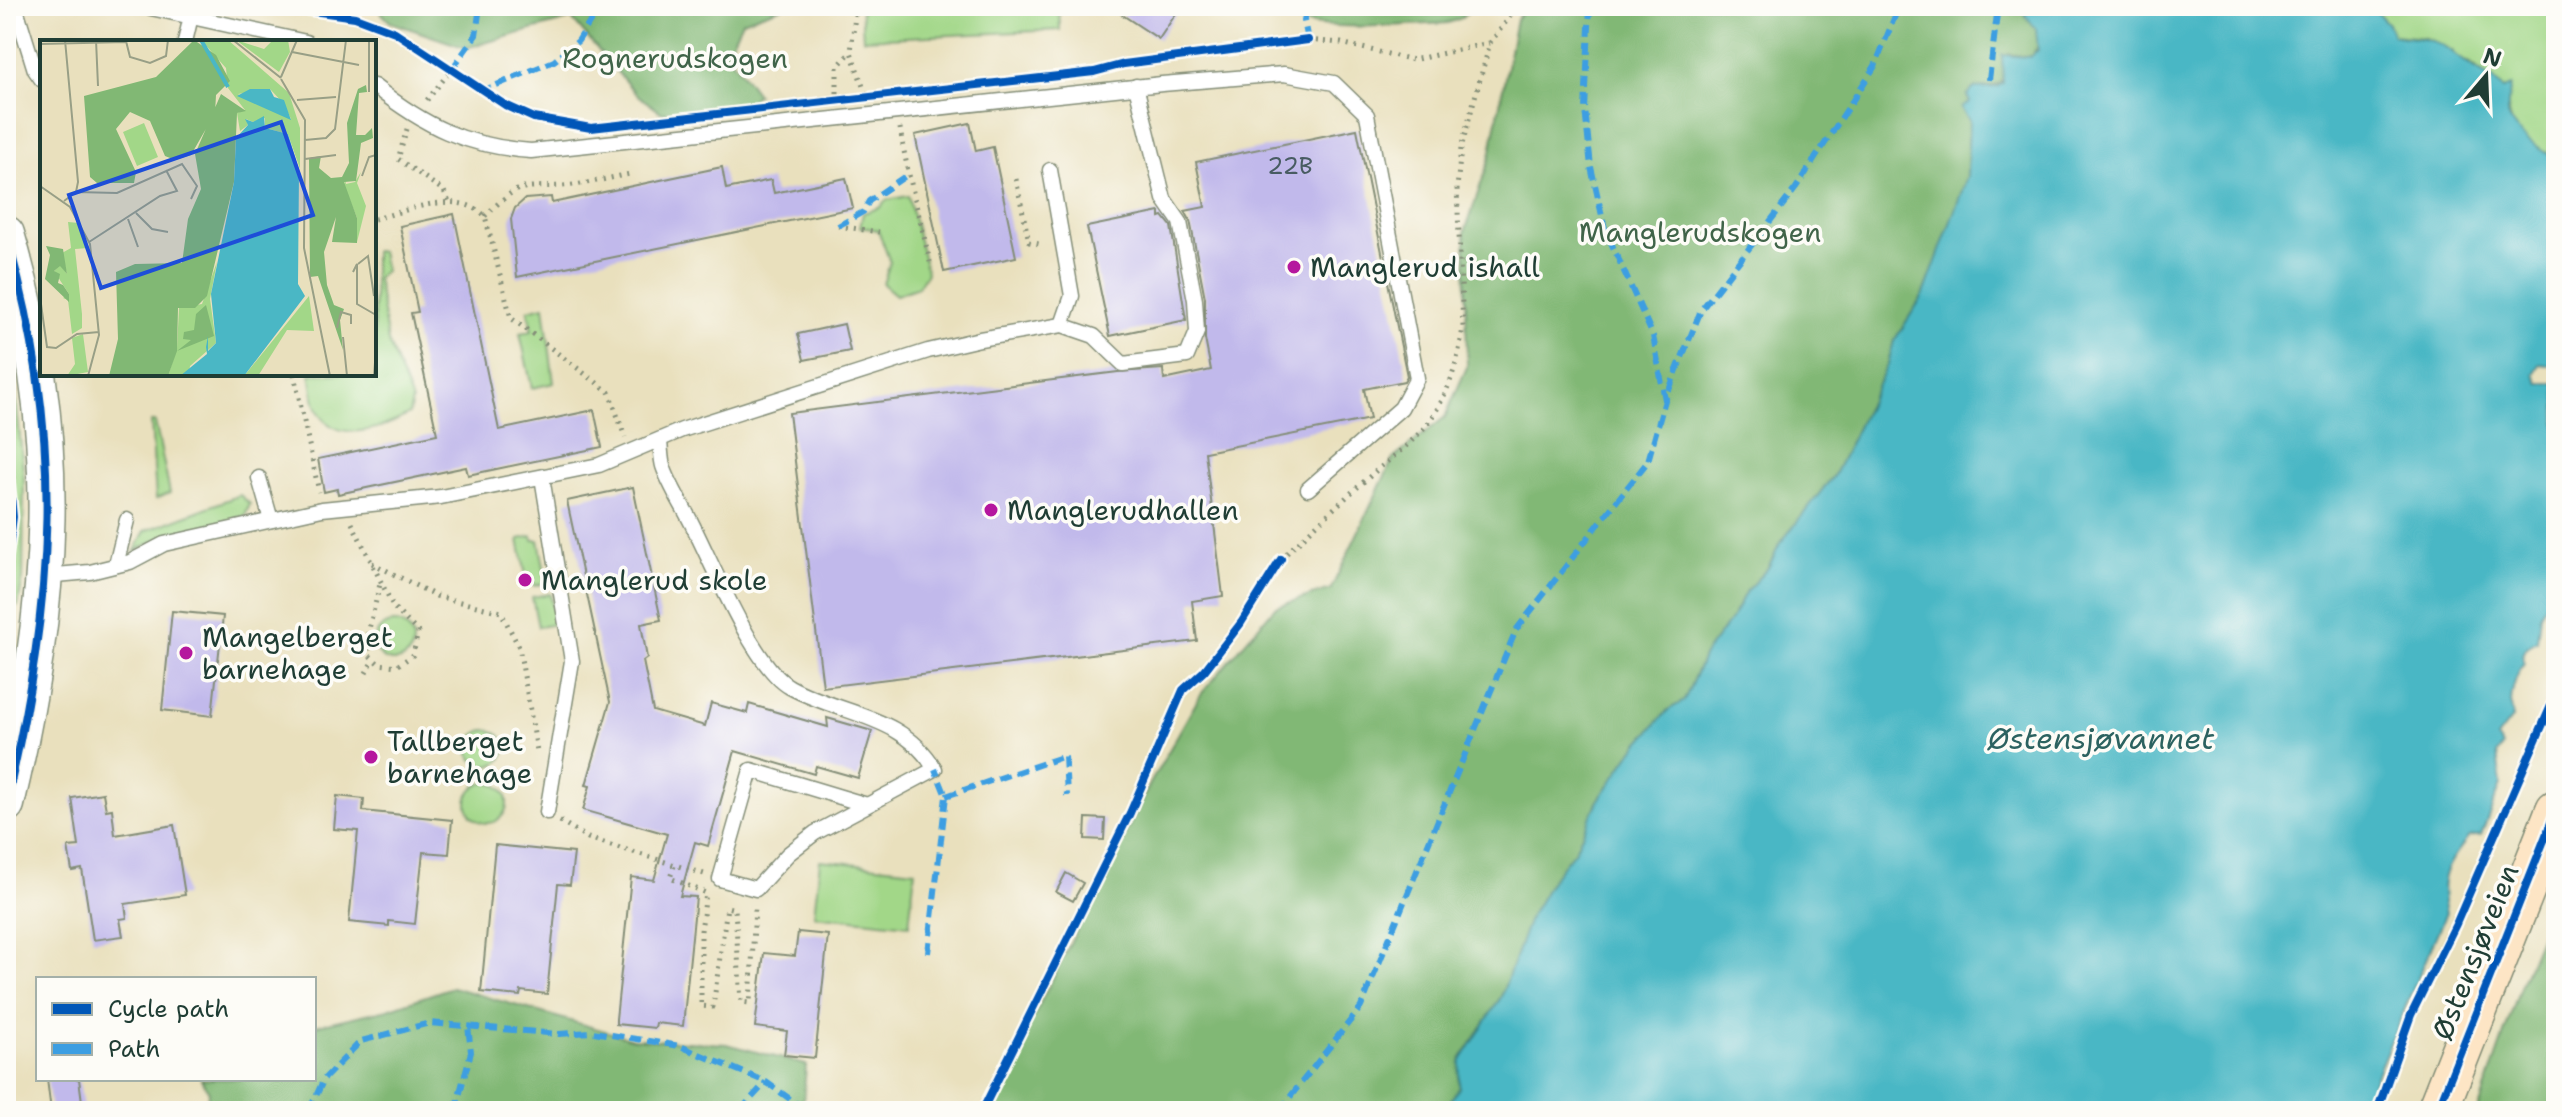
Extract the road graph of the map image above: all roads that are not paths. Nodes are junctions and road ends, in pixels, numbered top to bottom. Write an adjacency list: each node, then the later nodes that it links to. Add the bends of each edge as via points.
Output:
1 (142, 6): 3 (lane)
2 (18, 15): 6 (lane)
3 (191, 16): 4 (lane); 5 (lane)
4 (185, 40)
5 (297, 40)
6 (40, 77)
7 (1136, 86): 8 (lane, via 531,151 496,148 437,129); 11 (lane, via 1164,199 1180,222 1197,332 1187,356 1123,364 1094,336); 15 (lane, via 1284,74 1334,83 1367,115 1417,378 1401,408)
8 (376, 87)
9 (1050, 170): 11 (lane, via 1072,296)
10 (6, 234): 19 (street, via 38,361 49,517)
11 (1062, 325): 12 (lane, via 928,351 682,430)
12 (660, 442): 13 (lane, via 599,465); 21 (lane, via 663,466 771,671 789,687 910,737 935,769)
13 (542, 477): 17 (lane); 23 (lane, via 572,661)
14 (259, 478): 17 (lane)
15 (1308, 489)
16 (127, 520): 18 (lane)
17 (271, 520): 18 (lane, via 164,544 141,559)
18 (116, 565): 19 (lane)
19 (45, 576): 20 (street, via 34,674)
20 (6, 804)
21 (867, 805): 21 (lane, via 815,833 756,889 720,879 751,770)
22 (2556, 810): 24 (main road, Østensjøveien)
23 (547, 812)
24 (2437, 1111)

